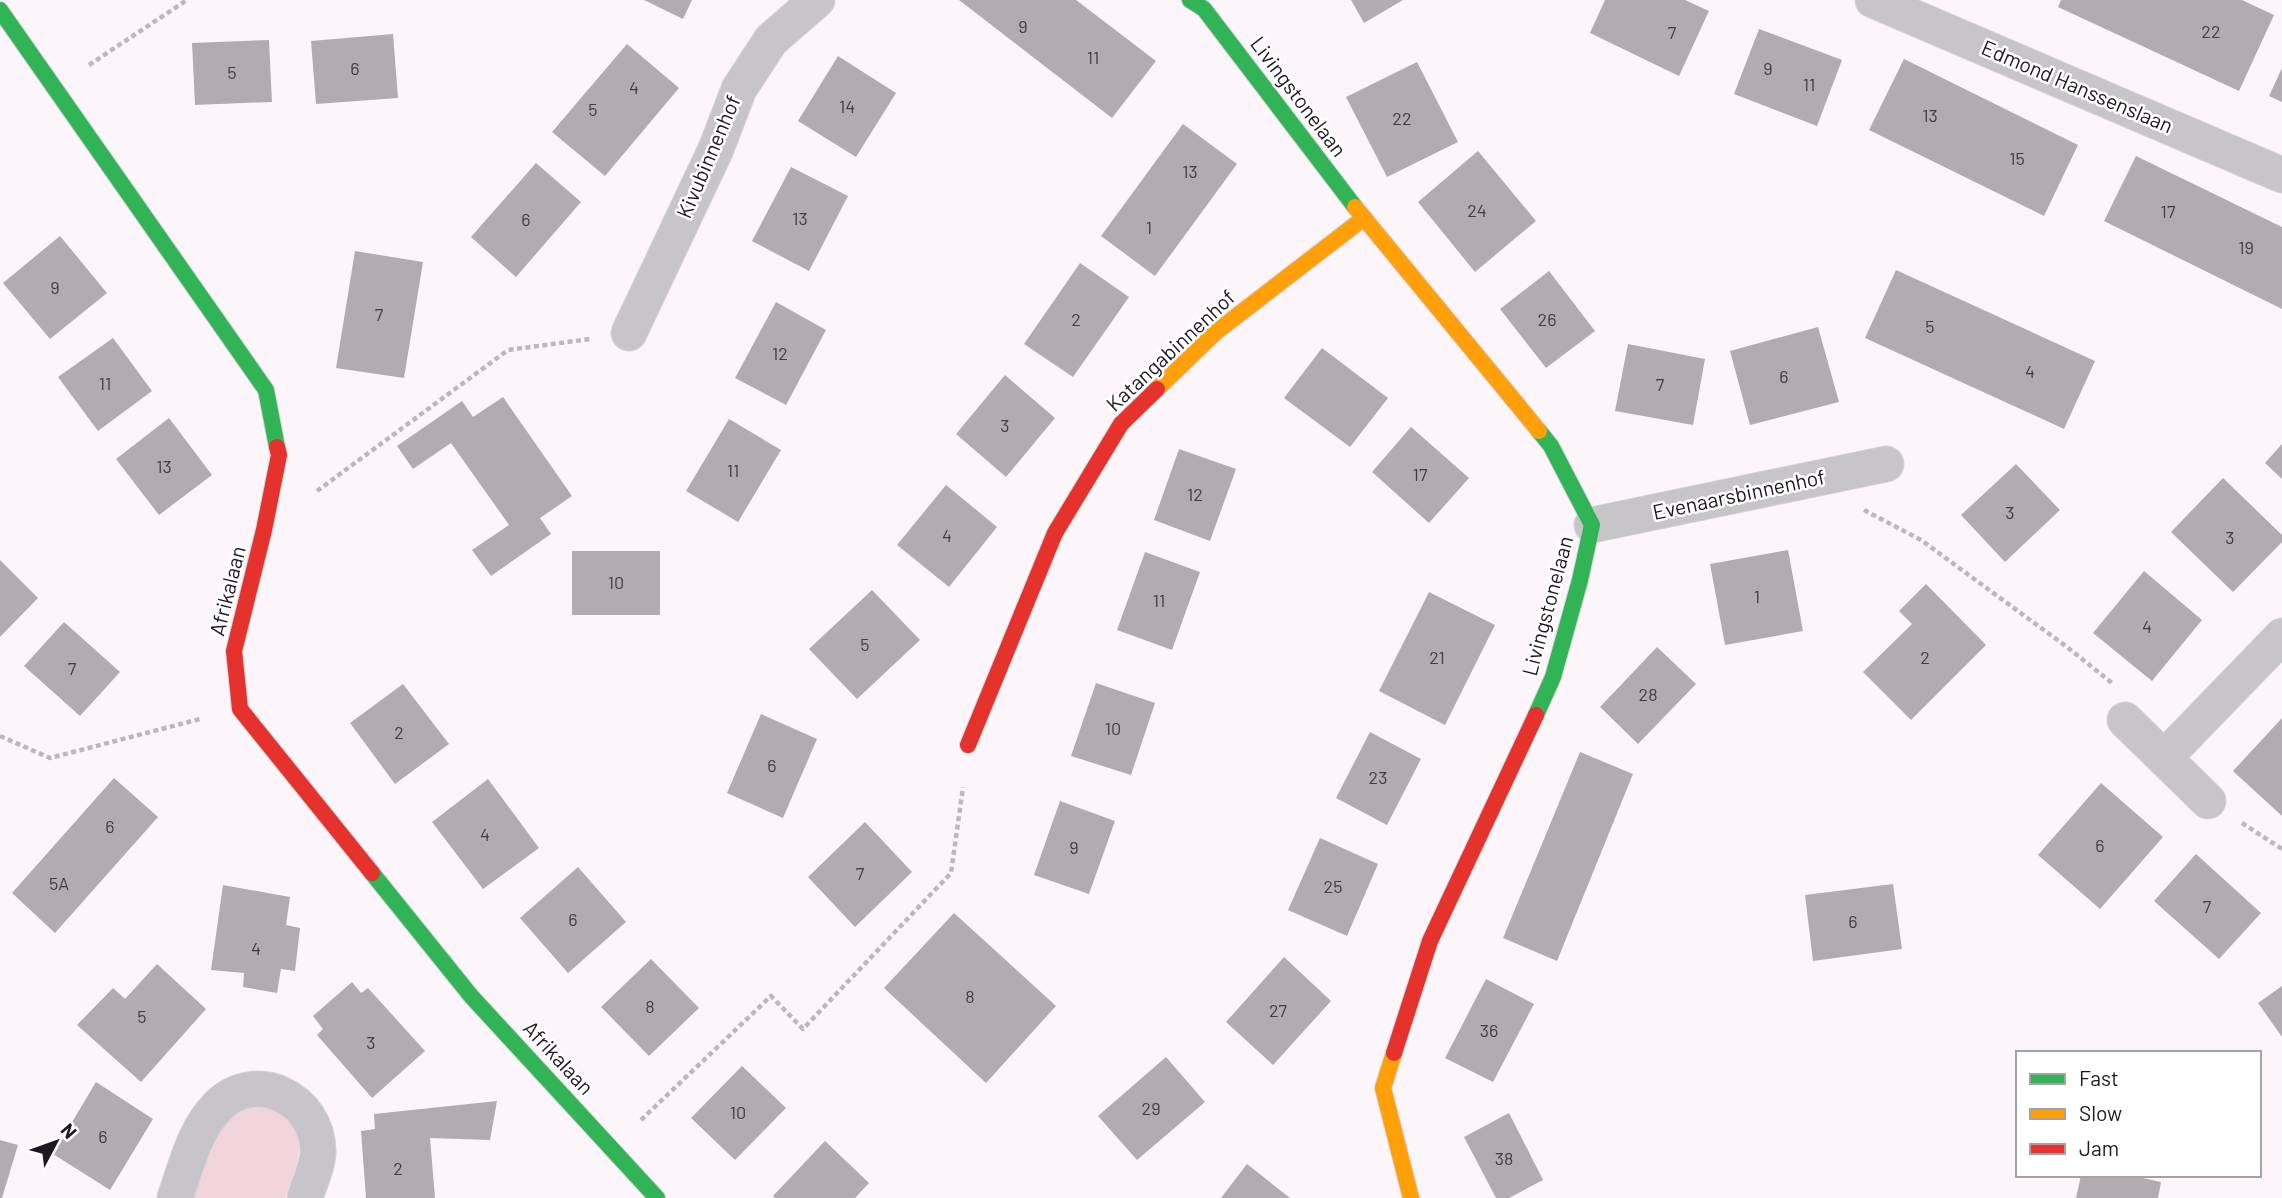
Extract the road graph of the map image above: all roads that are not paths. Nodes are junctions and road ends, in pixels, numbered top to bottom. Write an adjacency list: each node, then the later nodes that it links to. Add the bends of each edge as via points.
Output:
1 (817, 0): 7 (street, Kivubinnenhof, via 771,40 738,89 716,149)
2 (1873, 0): 5 (street, Edmond Hanssenslaan)
3 (1204, 3): 6 (street, Livingstonelaan)
4 (0, 10): 17 (street, Afrikalaan, via 266,390 279,454 234,651 240,709 471,996)
5 (2282, 175)
6 (1364, 218): 9 (street, Livingstonelaan, via 1551,446); 12 (street, Katangabinnenhof, via 1216,332 1121,424 1055,533)
7 (629, 333)
8 (1886, 464): 9 (street, Evenaarsbinnenhof)
9 (1592, 525): 18 (street, Livingstonelaan, via 1553,677 1430,941 1383,1088)
10 (2282, 636): 13 (street)
11 (2125, 720): 13 (street)
12 (968, 745)
13 (2164, 758): 14 (street)
14 (2208, 801)
15 (175, 1198): 16 (street, via 209,1116 237,1093 259,1088 297,1102 308,1115 318,1152)
16 (305, 1198)
17 (657, 1198)
18 (1411, 1198)

